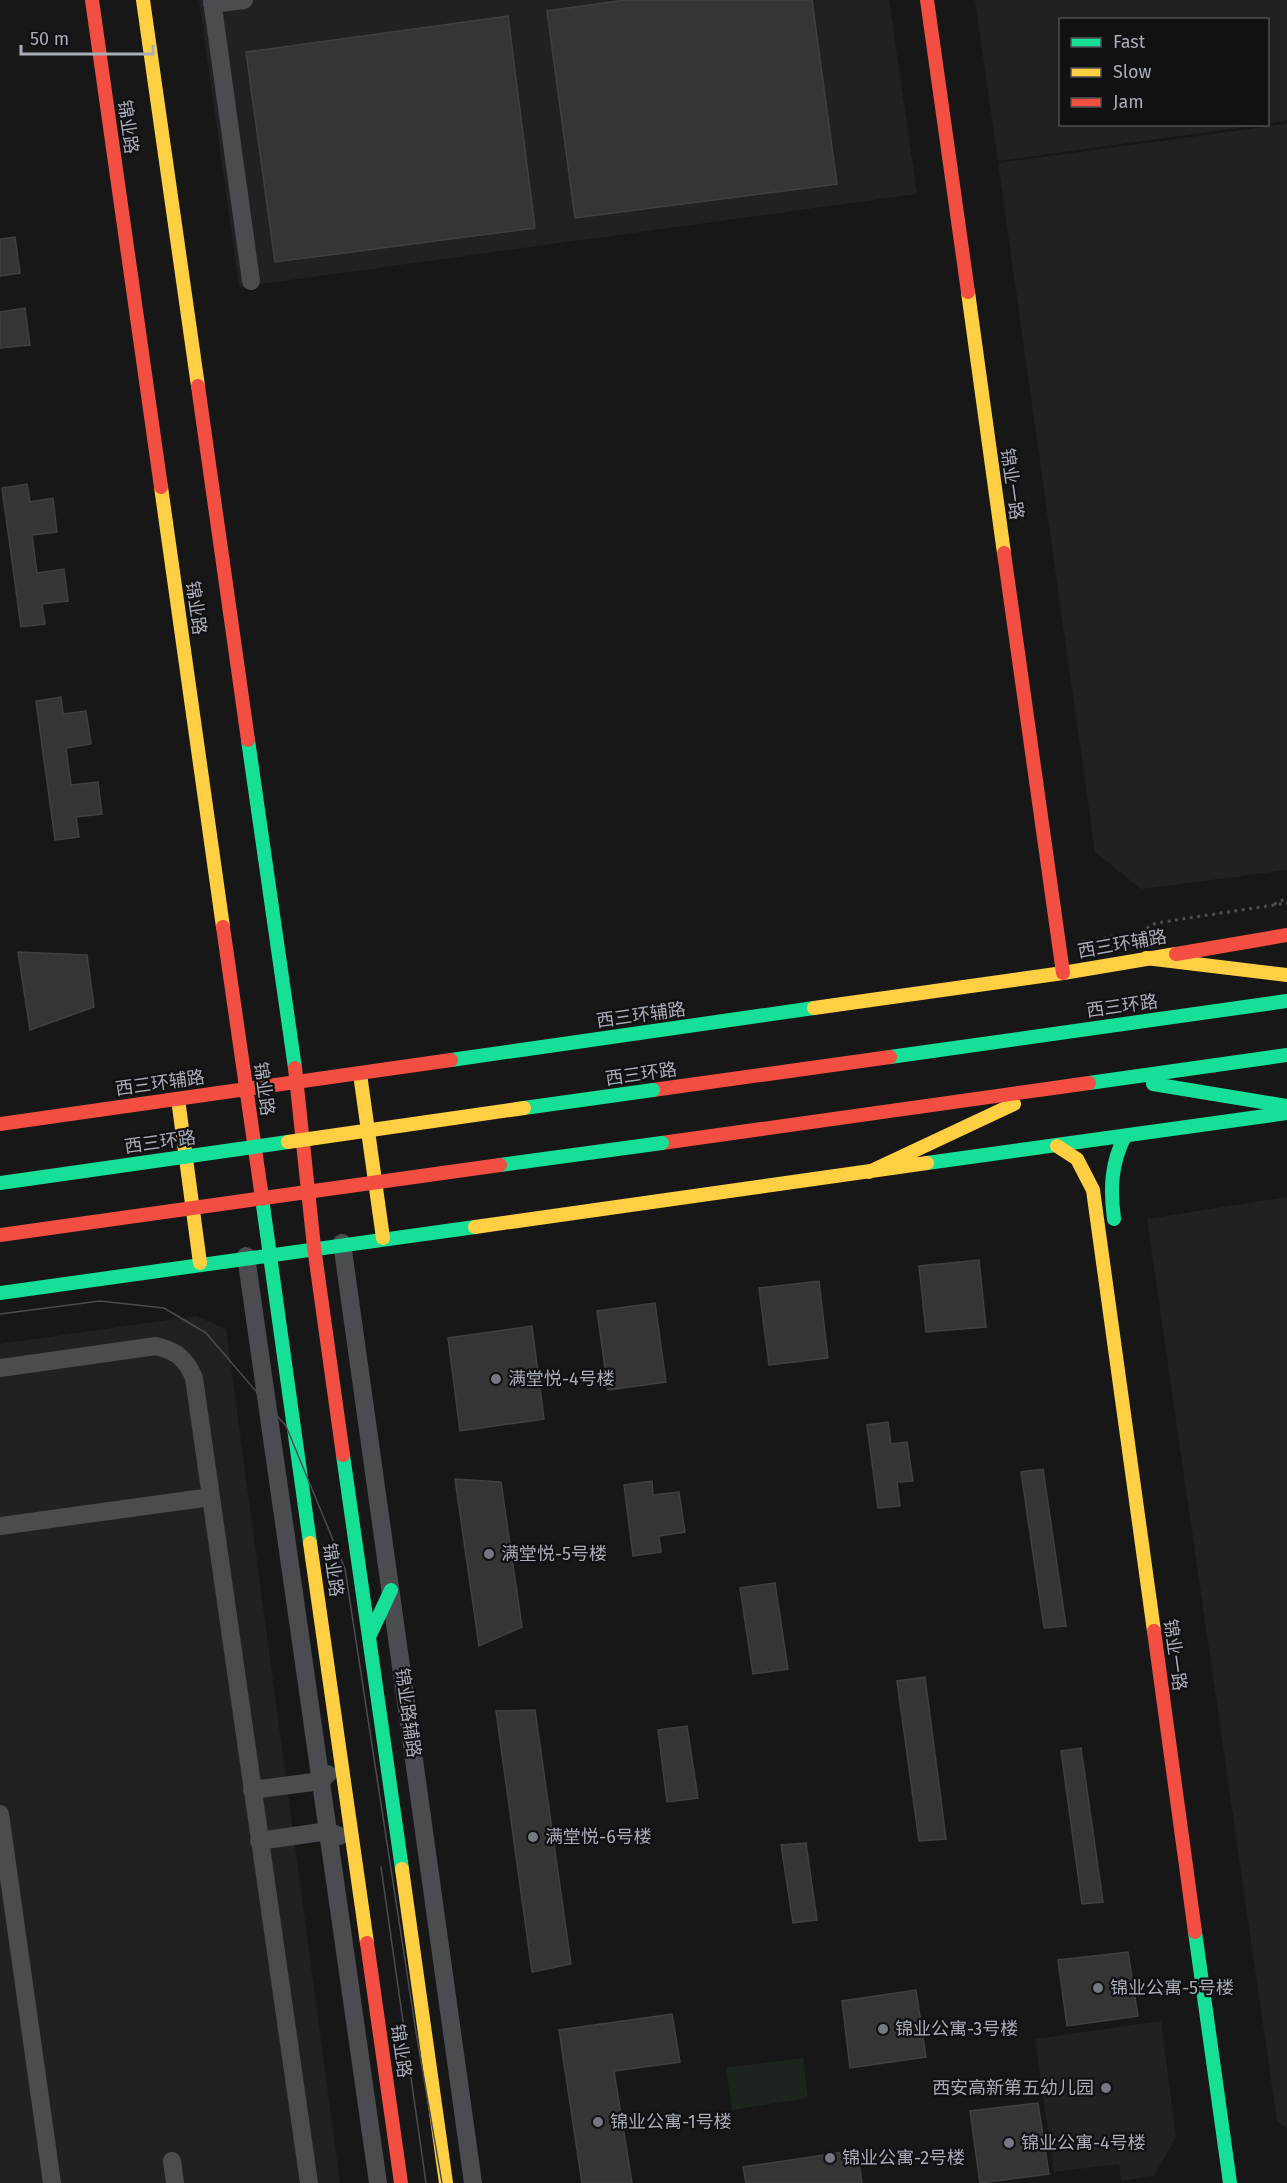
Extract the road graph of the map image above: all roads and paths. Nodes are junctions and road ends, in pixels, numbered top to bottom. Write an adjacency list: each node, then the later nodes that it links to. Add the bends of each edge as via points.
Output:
1 (92, 0): 21 (main road, 锦业路)
2 (143, 0): 20 (main road, 锦业路)
3 (244, 0): 5 (street)
4 (927, 0): 14 (main road, 锦业一路)
5 (212, 2): 6 (street)
6 (251, 281)
7 (1287, 898): 9 (path)
8 (1287, 903): 9 (path)
9 (1269, 905): 11 (path, via 1156,923 1138,933)
10 (1287, 935): 12 (main road, 西三环辅路)
11 (1075, 943): 13 (main road)
12 (1146, 958): 13 (main road, 西三环辅路); 15 (main road)
13 (1079, 970): 14 (main road, 西三环辅路)
14 (1063, 973): 18 (main road, 西三环辅路)
15 (1287, 975)
16 (1287, 1001): 30 (main road, 西三环路, bridge)
17 (1287, 1055): 19 (main road)
18 (360, 1074): 20 (main road, 西三环辅路); 33 (main road)
19 (1122, 1079): 22 (main road); 24 (main road)
20 (297, 1083): 21 (main road, 西三环辅路); 35 (main road, 锦业路)
21 (246, 1090): 23 (main road, 西三环辅路); 36 (main road, 锦业路)
22 (1046, 1090): 29 (main road); 31 (main road, bridge)
23 (178, 1099): 26 (main road, 西三环辅路); 38 (main road)
24 (1287, 1106)
25 (1287, 1113): 27 (main road)
26 (0, 1124)
27 (1125, 1136): 28 (main road); 32 (main road, via 1114,1154 1109,1188)
28 (1057, 1146): 29 (main road); 61 (main road, 锦业一路, via 1077,1159 1093,1190)
29 (869, 1172): 33 (main road)
30 (0, 1183)
31 (0, 1235)
32 (1116, 1235)
33 (383, 1238): 34 (main road)
34 (342, 1243): 35 (main road); 43 (street, 锦业路辅路)
35 (314, 1247): 36 (main road); 44 (main road, 锦业路)
36 (270, 1253): 37 (main road); 45 (main road, 锦业路)
37 (246, 1256): 38 (main road); 46 (street)
38 (201, 1263): 39 (main road)
39 (0, 1293)
40 (0, 1368): 41 (street, via 156,1346 171,1349 187,1361 194,1378)
41 (211, 1497): 42 (street); 47 (street)
42 (0, 1526)
43 (391, 1590): 44 (main road); 60 (street, 锦业路辅路)
44 (369, 1637): 59 (main road, 锦业路)
45 (342, 1760): 46 (street); 51 (main road, 锦业路)
46 (321, 1781): 47 (street); 49 (street)
47 (252, 1790): 50 (street)
48 (0, 1814): 52 (street)
49 (328, 1831): 50 (street); 51 (street); 57 (street)
50 (259, 1840): 54 (street)
51 (353, 1842): 58 (main road, 锦业路)
52 (3, 1852): 55 (street)
53 (172, 2161): 56 (street)
54 (303, 2182)
55 (52, 2183)
56 (175, 2183)
57 (378, 2183)
58 (401, 2183)
59 (446, 2183)
60 (473, 2183)
61 (1230, 2183)

